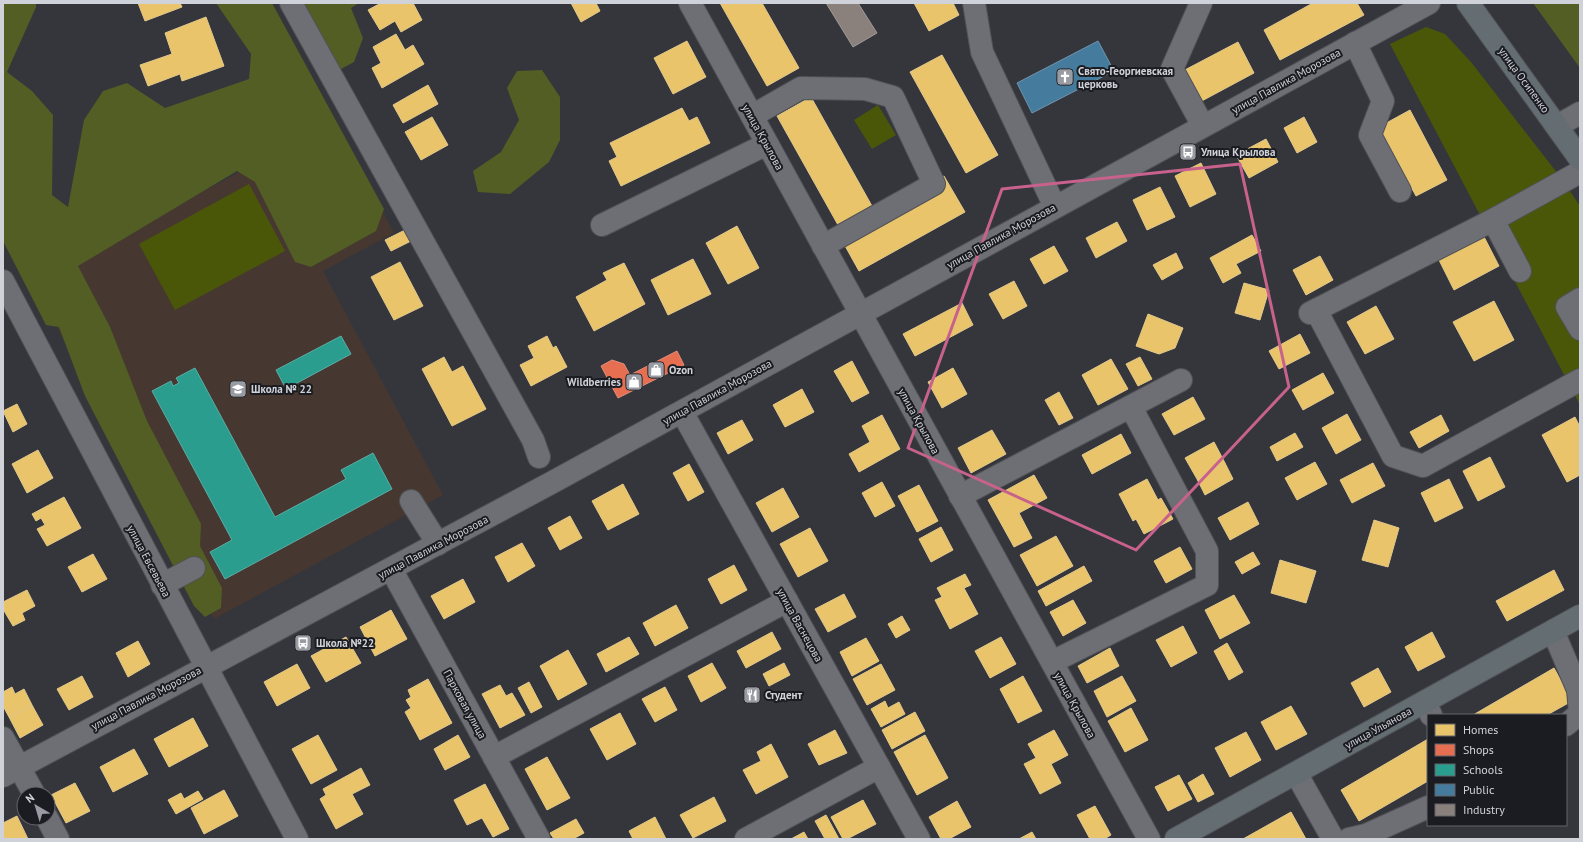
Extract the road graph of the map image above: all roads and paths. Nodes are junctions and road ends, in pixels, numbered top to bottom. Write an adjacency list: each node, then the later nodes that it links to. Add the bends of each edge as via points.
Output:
1 (291, 3): 29 (street, via 533,440)
2 (690, 3): 9 (street, улица Крылова)
3 (974, 3): 16 (street, via 982,52)
4 (1201, 3): 10 (street, via 1172,69)
5 (1429, 3): 7 (street, улица Павлика Морозова)
6 (1468, 3): 11 (main road, улица Осипенко)
7 (1355, 43): 10 (street, улица Павлика Морозова); 15 (street, via 1383,101 1370,135)
8 (1580, 113): 11 (street)
9 (752, 116): 12 (street, улица Крылова); 19 (street, via 801,88 865,89 893,97 934,184)
10 (1203, 126): 16 (street, улица Павлика Морозова)
11 (1557, 126): 13 (main road, улица Осипенко)
12 (767, 144): 18 (street); 19 (street, улица Крылова)
13 (1580, 159)
14 (1580, 172): 17 (street)
15 (1400, 191)
16 (1055, 207): 23 (street, улица Павлика Морозова)
17 (1493, 220): 20 (street); 26 (street, via 1313,312 1393,456 1423,466)
18 (602, 225)
19 (823, 246): 23 (street, улица Крылова)
20 (1520, 271)
21 (3, 281): 35 (street, улица Евсевьева)
22 (1580, 299): 24 (street, via 1567,307)
23 (859, 313): 28 (street, улица Павлика Морозова); 30 (street, улица Крылова)
24 (1580, 329)
25 (1181, 380): 27 (street)
26 (1580, 380)
27 (1131, 407): 30 (street); 39 (street, via 1207,551 1206,585)
28 (682, 412): 32 (street, улица Павлика Морозова); 36 (street, улица Васнецова)
29 (539, 457)
30 (960, 496): 39 (street, улица Крылова)
31 (411, 501): 32 (street)
32 (438, 544): 34 (street, улица Павлика Морозова)
33 (194, 568): 35 (street)
34 (391, 569): 40 (street, улица Павлика Морозова); 44 (street, Парковая улица)
35 (162, 584): 40 (street, улица Евсевьева)
36 (787, 602): 44 (street); 45 (street, улица Васнецова)
37 (1580, 616): 38 (main road, улица Ульянова)
38 (1553, 631): 41 (main road, улица Ульянова); 42 (street, via 1578,690 1580,713)
39 (1052, 662): 56 (street, улица Крылова)
40 (205, 667): 46 (street, улица Павлика Морозова); 52 (street, улица Евсевьева)
41 (1428, 708): 47 (main road, улица Ульянова)
42 (1567, 724)
43 (3, 738): 46 (street)
44 (494, 757): 53 (street, Парковая улица)
45 (879, 767): 54 (street); 55 (street, улица Васнецова)
46 (11, 771): 48 (street)
47 (1296, 773): 57 (main road, улица Ульянова); 58 (street)
48 (26, 786)
49 (1427, 807): 59 (street, via 1366,835)
50 (51, 826): 51 (street)
51 (58, 839)
52 (297, 839)
53 (539, 839)
54 (746, 839)
55 (919, 839)
56 (1149, 839)
57 (1176, 839)
58 (1333, 839)
59 (1349, 839)

